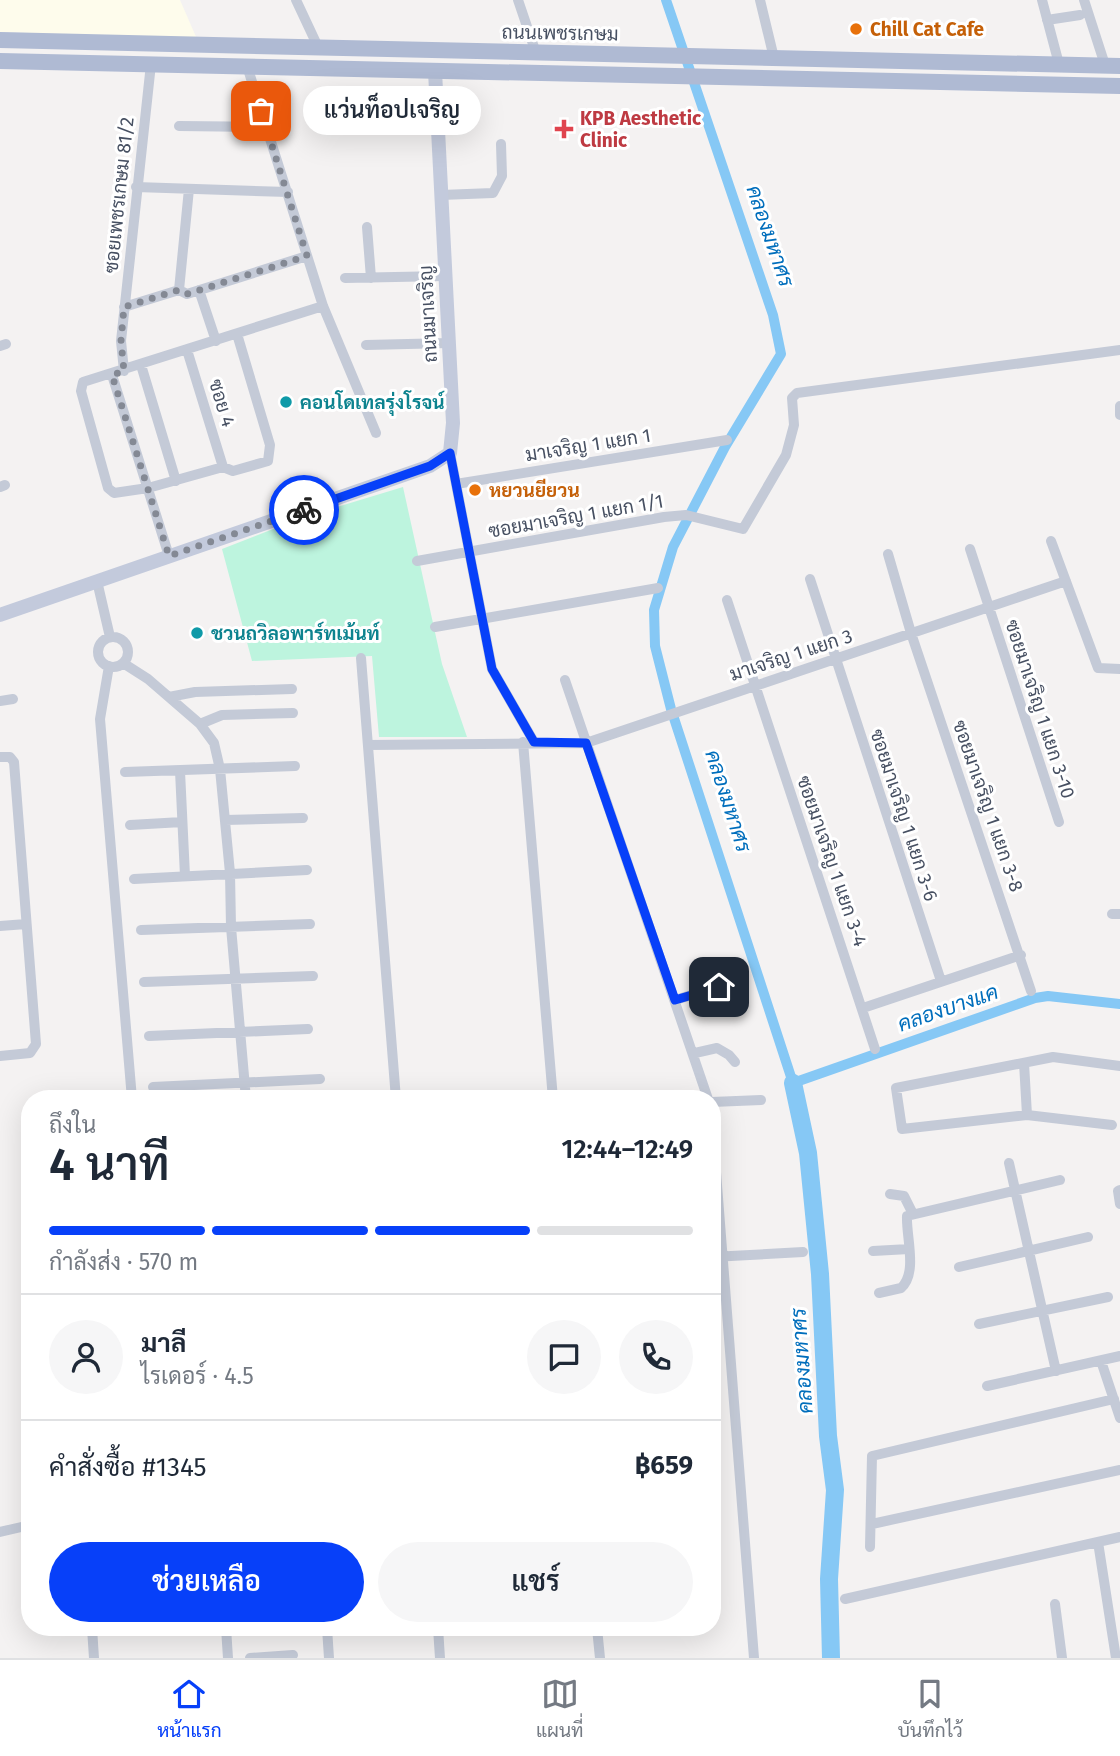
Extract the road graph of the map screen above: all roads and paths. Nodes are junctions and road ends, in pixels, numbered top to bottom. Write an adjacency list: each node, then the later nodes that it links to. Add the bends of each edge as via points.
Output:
1 (296, 0): 9 (street)
2 (518, 0): 11 (street)
3 (760, 0): 12 (street)
4 (1042, 0): 7 (street)
5 (1084, 0): 17 (street)
6 (1080, 15): 7 (street)
7 (1047, 20): 15 (street)
8 (0, 40): 9 (main road, ถนนเพชรเกษม)
9 (319, 49): 10 (main road, ถนนเพชรเกษม)
10 (435, 52): 11 (main road, ถนนเพชรเกษม); 18 (main road)
11 (536, 53): 12 (main road, ถนนเพชรเกษม)
12 (774, 58): 15 (main road, ถนนเพชรเกษม)
13 (0, 61): 14 (main road)
14 (151, 64): 16 (main road); 23 (street, ซอยเพชรเกษม 81/2)
15 (1059, 64): 17 (main road, ถนนเพชรเกษม)
16 (247, 66): 18 (main road); 21 (street)
17 (1112, 66): 19 (main road)
18 (435, 71): 19 (main road); 26 (main road, ถนนมาเจริญ)
19 (1113, 86)
20 (179, 126): 21 (street)
21 (267, 127): 25 (street)
22 (501, 144): 26 (street, via 502,176 493,193)
23 (136, 187): 24 (street); 35 (street, ซอยเพชรเกษม 81/2)
24 (189, 188): 25 (street); 32 (street)
25 (288, 192): 28 (street)
26 (441, 195): 29 (main road, ถนนมาเจริญ)
27 (367, 227): 31 (street)
28 (307, 256): 33 (street); 34 (street)
29 (445, 276): 31 (street); 38 (main road, ถนนมาเจริญ)
30 (345, 278): 31 (street)
31 (371, 278)
32 (179, 290): 33 (street, via 187,294); 35 (street)
33 (199, 290): 37 (street)
34 (323, 306): 36 (street); 47 (street)
35 (124, 307): 43 (street, ซอยเพชรเกษม 81/2)
36 (237, 334): 37 (street); 50 (street, via 271,445 270,457 264,464 233,471)
37 (216, 341): 40 (street)
38 (449, 343): 39 (street); 49 (main road, ถนนมาเจริญ)
39 (366, 345)
40 (187, 351): 42 (street); 50 (street, ซอย 4)
41 (1120, 351): 56 (street, ซอยมาเจริญ 1 แยก 1/1, via 797,393 792,398 794,425 786,455 747,525 737,529 688,516 664,517)
42 (141, 365): 43 (street); 51 (street)
43 (124, 371): 44 (street)
44 (112, 375): 53 (street); 53 (street, via 80,386 108,488 114,494)
45 (1120, 406): 46 (street)
46 (1120, 415)
47 (376, 433)
48 (727, 440): 52 (street, มาเจริญ 1 แยก 1)
49 (450, 453): 52 (street); 58 (main road, via 430,466)
50 (223, 467): 51 (street)
51 (176, 481): 53 (street)
52 (456, 484): 56 (street)
53 (148, 488): 58 (street)
54 (1051, 541): 62 (street)
55 (970, 549): 65 (street, ซอยมาเจริญ 1 แยก 3-10)
56 (469, 551): 59 (street, ซอยมาเจริญ 1 แยก 1/1); 67 (street)
57 (888, 554): 69 (street, ซอยมาเจริญ 1 แยก 3-8)
58 (169, 556): 61 (main road)
59 (417, 561)
60 (810, 579): 72 (street, ซอยมาเจริญ 1 แยก 3-6)
61 (97, 580): 66 (main road); 70 (street)
62 (1066, 582): 65 (street, มาเจริญ 1 แยก 3); 75 (street, via 1098,668)
63 (658, 588): 67 (street)
64 (727, 600): 77 (street, ซอยมาเจริญ 1 แยก 3-4)
65 (988, 607): 69 (street, มาเจริญ 1 แยก 3); 96 (street, ซอยมาเจริญ 1 แยก 3-10)
66 (0, 615)
67 (482, 617): 68 (street); 85 (street, via 492,669)
68 (435, 627)
69 (911, 633): 72 (street, มาเจริญ 1 แยก 3); 107 (street, ซอยมาเจริญ 1 แยก 3-8)
70 (110, 637): 73 (street, via 127,645); 74 (street, via 98,651)
71 (360, 657): 87 (street)
72 (834, 660): 77 (street, มาเจริญ 1 แยก 3); 112 (street, ซอยมาเจริญ 1 แยก 3-6)
73 (123, 663): 74 (street); 79 (street)
74 (109, 666): 128 (street, via 100,719)
75 (1120, 668)
76 (565, 680): 86 (street)
77 (755, 685): 86 (street, มาเจริญ 1 แยก 3); 115 (street, ซอยมาเจริญ 1 แยก 3-4)
78 (292, 689): 79 (street)
79 (169, 697): 83 (street)
80 (13, 699): 81 (street)
81 (0, 701)
82 (293, 713): 83 (street, via 222,715)
83 (200, 724): 90 (street, via 214,743)
84 (523, 742): 85 (street, มาเจริญ 1 แยก 3); 87 (street, มาเจริญ 1 แยก 3); 131 (street)
85 (534, 742): 86 (street, มาเจริญ 1 แยก 3)
86 (586, 743): 114 (street)
87 (368, 745): 130 (street)
88 (0, 757): 102 (street, via 14,762)
89 (295, 766): 90 (street)
90 (220, 769): 91 (street); 94 (street)
91 (180, 771): 92 (street); 95 (street)
92 (125, 772)
93 (303, 818): 94 (street)
94 (225, 820): 99 (street)
95 (182, 822): 97 (street); 100 (street)
96 (1059, 822)
97 (130, 825)
98 (307, 870): 99 (street)
99 (230, 873): 100 (street); 105 (street)
100 (185, 876): 101 (street)
101 (134, 879)
102 (26, 924): 104 (street); 121 (street, via 36,1044 30,1053)
103 (310, 924): 105 (street)
104 (0, 926)
105 (231, 927): 106 (street); 109 (street)
106 (141, 930)
107 (1021, 955): 112 (street); 113 (street, ซอยมาเจริญ 1 แยก 3-8)
108 (313, 976): 109 (street)
109 (236, 977): 111 (street); 117 (street)
110 (741, 980): 114 (street)
111 (144, 982)
112 (942, 982): 115 (street)
113 (1031, 990)
114 (675, 1000): 120 (street)
115 (863, 1008): 119 (street, ซอยมาเจริญ 1 แยก 3-4)
116 (308, 1029): 117 (street)
117 (240, 1031): 118 (street); 126 (street)
118 (149, 1036)
119 (875, 1049)
120 (695, 1053): 122 (street, via 721,1049); 132 (street)
121 (0, 1056)
122 (734, 1062)
123 (1024, 1063): 124 (street, via 1053,1057); 135 (street); 135 (street, via 902,1085 895,1095 902,1129)
124 (1120, 1066)
125 (320, 1079): 126 (street)
126 (246, 1082): 127 (street); 129 (street)
127 (153, 1087)
128 (131, 1090)
129 (246, 1090)
130 (395, 1090)
131 (552, 1090)
132 (707, 1090)
133 (721, 1100): 134 (street)
134 (761, 1100)
135 (1027, 1115): 136 (street)
136 (1112, 1125)
137 (1009, 1163): 139 (street)
138 (1060, 1180): 139 (street)
139 (1014, 1191): 144 (street); 147 (street)
140 (1119, 1191): 142 (street)
141 (890, 1194): 144 (street, via 904,1196)
142 (1120, 1205)
143 (721, 1214): 151 (street)
144 (913, 1214): 146 (street, via 907,1219)
145 (1088, 1237): 147 (street)
146 (909, 1248): 148 (street); 153 (street, via 904,1286)
147 (1027, 1250): 152 (street); 155 (street)
148 (873, 1251)
149 (803, 1252): 151 (street)
150 (721, 1256): 151 (street)
151 (725, 1256): 184 (street)
152 (959, 1267)
153 (879, 1293)
154 (1108, 1297): 155 (street)
155 (1041, 1310): 156 (street); 159 (street)
156 (979, 1324)
157 (1120, 1356): 158 (street)
158 (1101, 1361): 159 (street); 161 (street)
159 (1056, 1371): 160 (street)
160 (987, 1386)
161 (1114, 1399): 162 (street); 164 (street, via 872,1455)
162 (1120, 1418)
163 (1120, 1470): 164 (street)
164 (872, 1524): 169 (street)
165 (21, 1527): 166 (street)
166 (0, 1532)
167 (1120, 1537): 168 (street)
168 (1098, 1542): 170 (street); 186 (street)
169 (870, 1547)
170 (845, 1599)
171 (1055, 1604): 185 (street)
172 (93, 1636): 178 (street)
173 (227, 1636): 179 (street)
174 (328, 1636): 181 (street)
175 (439, 1636): 182 (street)
176 (598, 1636): 183 (street)
177 (293, 1655): 180 (street)
178 (94, 1658)
179 (228, 1658)
180 (250, 1658)
181 (329, 1658)
182 (440, 1658)
183 (600, 1658)
184 (754, 1658)
185 (1062, 1658)
186 (1116, 1658)

